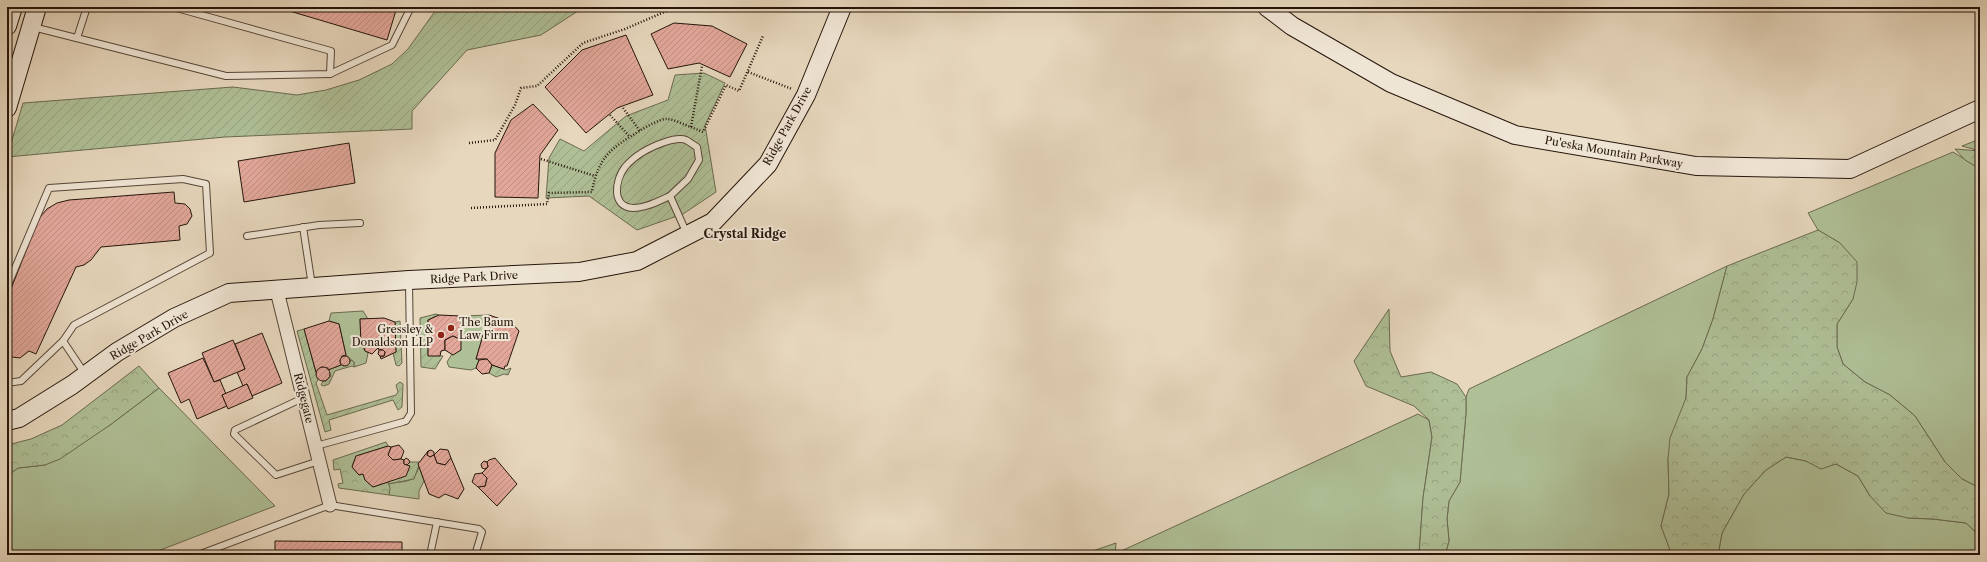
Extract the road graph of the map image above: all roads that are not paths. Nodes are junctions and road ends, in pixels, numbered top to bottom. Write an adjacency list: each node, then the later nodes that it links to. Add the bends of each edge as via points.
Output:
1 (37, 7): 7 (street)
2 (87, 7): 8 (lane)
3 (173, 7): 9 (lane, via 331,51)
4 (411, 7): 9 (lane, via 392,46)
5 (842, 7): 15 (street, Ridge Park Drive, via 806,95 768,164 713,222)
6 (1267, 7): 11 (street, Pu'eska Mountain Parkway, via 1292,26 1392,83 1515,135 1696,166 1850,169)
7 (31, 26): 8 (lane); 10 (street)
8 (77, 38): 9 (lane, via 226,76)
9 (330, 74)
10 (7, 108)
11 (1980, 109)
12 (670, 196): 12 (lane, via 688,179 699,160 697,147 685,139 670,140 647,148 624,168 617,182 616,196 622,204 632,208 646,206); 15 (lane)
13 (360, 223): 14 (lane)
14 (303, 227): 16 (lane); 19 (lane)
15 (688, 235): 17 (street, Ridge Park Drive, via 637,261 579,272)
16 (247, 236)
17 (409, 280): 19 (street, Ridge Park Drive); 26 (lane, via 409,417 403,422)
18 (7, 286): 21 (lane, via 49,188 183,179 206,184 210,253 74,325)
19 (313, 288): 20 (street, Ridge Park Drive)
20 (277, 290): 22 (street, Ridge Park Drive, via 229,293 174,318 117,352); 24 (street, Ridgegate)
21 (63, 341): 22 (lane); 23 (lane, via 21,381)
22 (85, 375): 25 (street, Ridge Park Drive, via 19,418)
23 (7, 383)
24 (304, 397): 26 (street, Ridgegate); 27 (lane, via 235,430 234,434 276,475)
25 (7, 421)
26 (316, 446): 27 (street, Ridgegate)
27 (319, 461): 28 (street, Ridgegate)
28 (330, 505): 29 (lane); 30 (lane)
29 (437, 522): 31 (lane); 32 (lane, via 481,530)
30 (203, 553)
31 (430, 555)
32 (475, 555)

